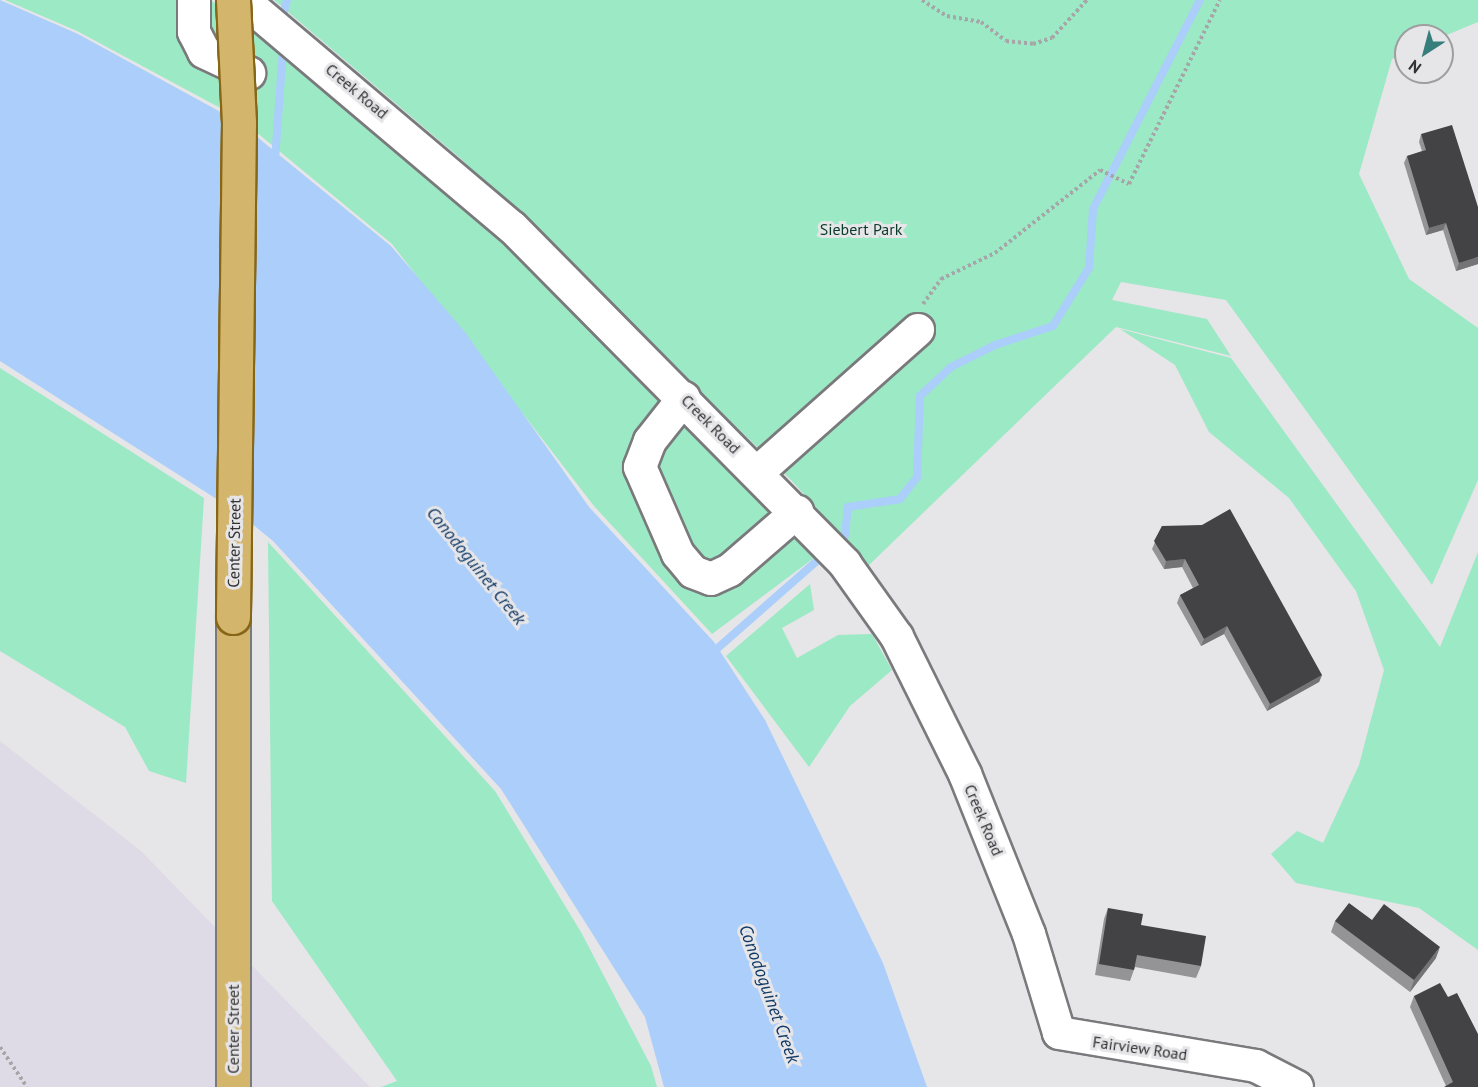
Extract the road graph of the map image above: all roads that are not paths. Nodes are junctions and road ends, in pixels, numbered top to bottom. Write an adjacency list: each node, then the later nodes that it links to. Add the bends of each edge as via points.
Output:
1 (194, 0): 4 (street, via 194,32 204,52)
2 (232, 0): 10 (main road, Center Street, bridge, via 239,122)
3 (243, 0): 6 (street, Creek Road, via 444,165)
4 (249, 72)
5 (918, 330): 7 (street)
6 (684, 398): 7 (street, Creek Road); 8 (street, via 650,441 640,467 678,554 693,572 711,579 730,570)
7 (758, 472): 8 (street, Creek Road)
8 (797, 512): 9 (street, Creek Road, via 845,564 897,637 965,774)
9 (1036, 956): 11 (street, Fairview Road, via 1059,1033 1256,1066)
10 (233, 1087)
11 (1297, 1087)

